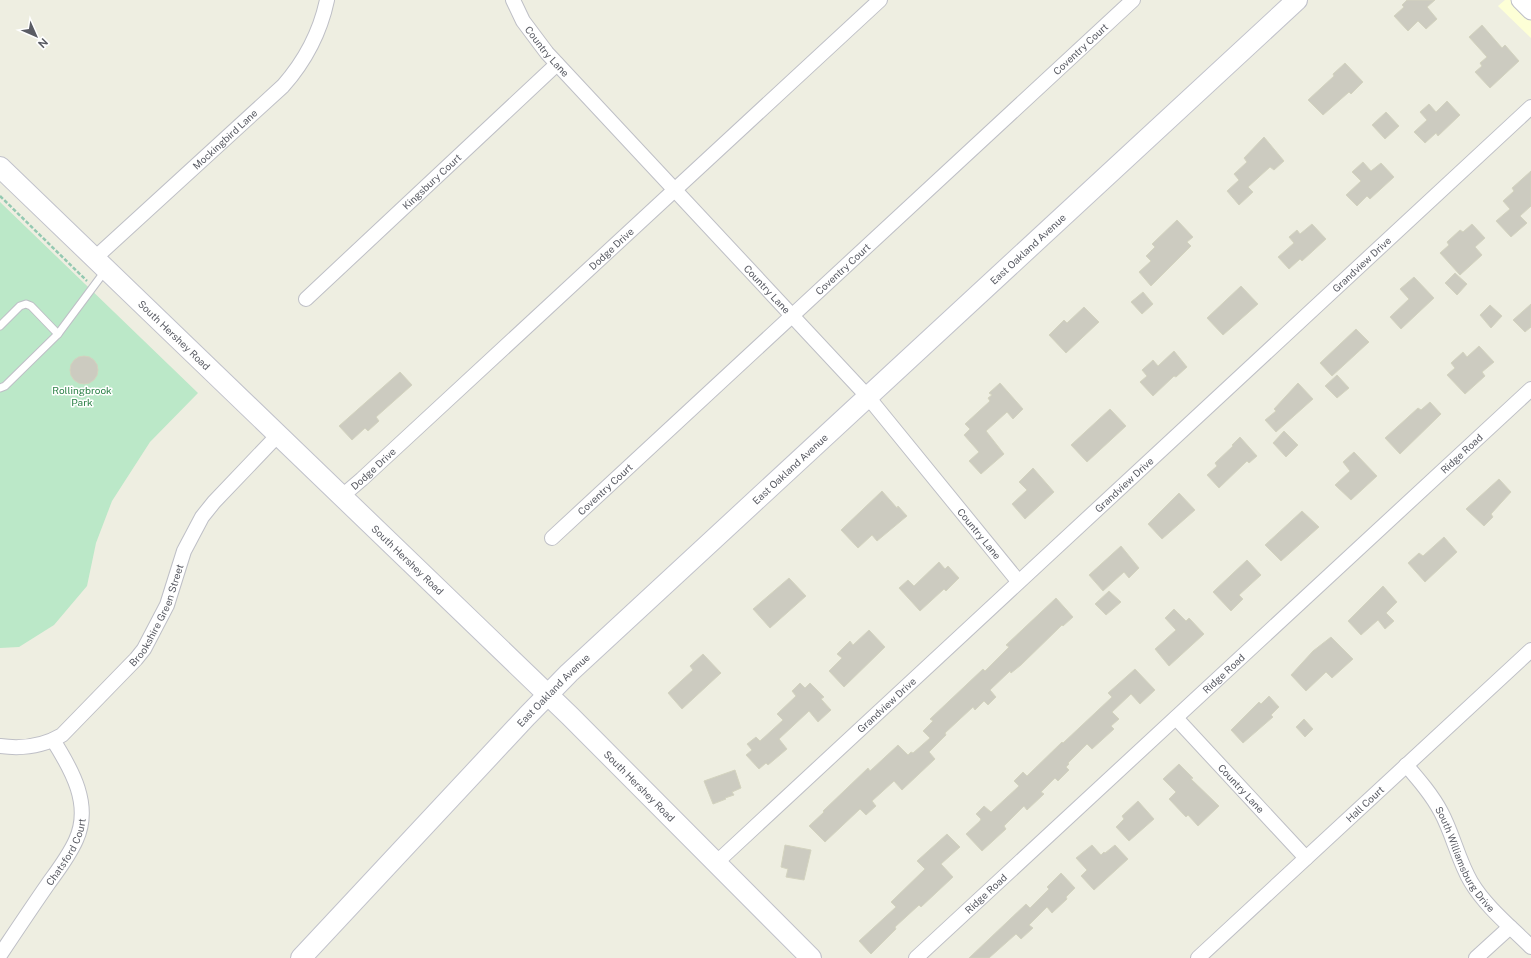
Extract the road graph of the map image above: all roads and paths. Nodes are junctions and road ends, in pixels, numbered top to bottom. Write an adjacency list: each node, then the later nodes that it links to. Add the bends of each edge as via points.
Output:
1 (327, 0): 11 (street, Mockingbird Lane, via 311,47 283,86)
2 (514, 0): 6 (street, Country Lane, via 527,26)
3 (880, 0): 9 (street, Dodge Drive)
4 (1133, 0): 14 (street, Coventry Court)
5 (1298, 0): 19 (main road, East Oakland Avenue)
6 (557, 64): 9 (street, Country Lane); 13 (street, Kingsbury Court)
7 (1531, 107): 23 (street, Grandview Drive)
8 (0, 167): 11 (main road, South Hershey Road)
9 (675, 190): 14 (street, Country Lane); 21 (street, Dodge Drive)
10 (0, 196): 12 (path)
11 (101, 264): 12 (lane); 20 (main road, South Hershey Road)
12 (94, 287): 16 (lane)
13 (306, 299)
14 (792, 316): 19 (street, Country Lane); 22 (street, Coventry Court)
15 (0, 326): 16 (lane, via 20,306 26,304)
16 (58, 334): 17 (lane)
17 (0, 388)
18 (1531, 389): 26 (street, Ridge Road)
19 (868, 397): 23 (street, Country Lane); 25 (main road, East Oakland Avenue)
20 (277, 436): 21 (main road, South Hershey Road); 27 (street, Brookshire Green Street, via 202,517 184,551 167,605 144,649 70,728)
21 (341, 497): 25 (main road, South Hershey Road)
22 (552, 538)
23 (1018, 581): 31 (street, Grandview Drive)
24 (1531, 650): 29 (street, Hall Court)
25 (548, 695): 31 (main road, South Hershey Road); 35 (main road, East Oakland Avenue)
26 (1176, 718): 30 (street, Country Lane); 37 (street, Ridge Road)
27 (54, 740): 28 (street, Brookshire Green Street, via 28,747); 34 (street, Chatsford Court, via 79,790 82,816 80,827 65,859)
28 (0, 746)
29 (1406, 765): 30 (street, Hall Court); 32 (street, South Williamsburg Drive, via 1441,812 1461,864 1472,884)
30 (1306, 858): 38 (street, Hall Court)
31 (717, 862): 36 (main road, South Hershey Road)
32 (1510, 926): 33 (street, South Williamsburg Drive); 39 (street)
33 (1531, 947)
34 (0, 955)
35 (301, 958)
36 (811, 958)
37 (916, 958)
38 (1198, 958)
39 (1476, 958)

